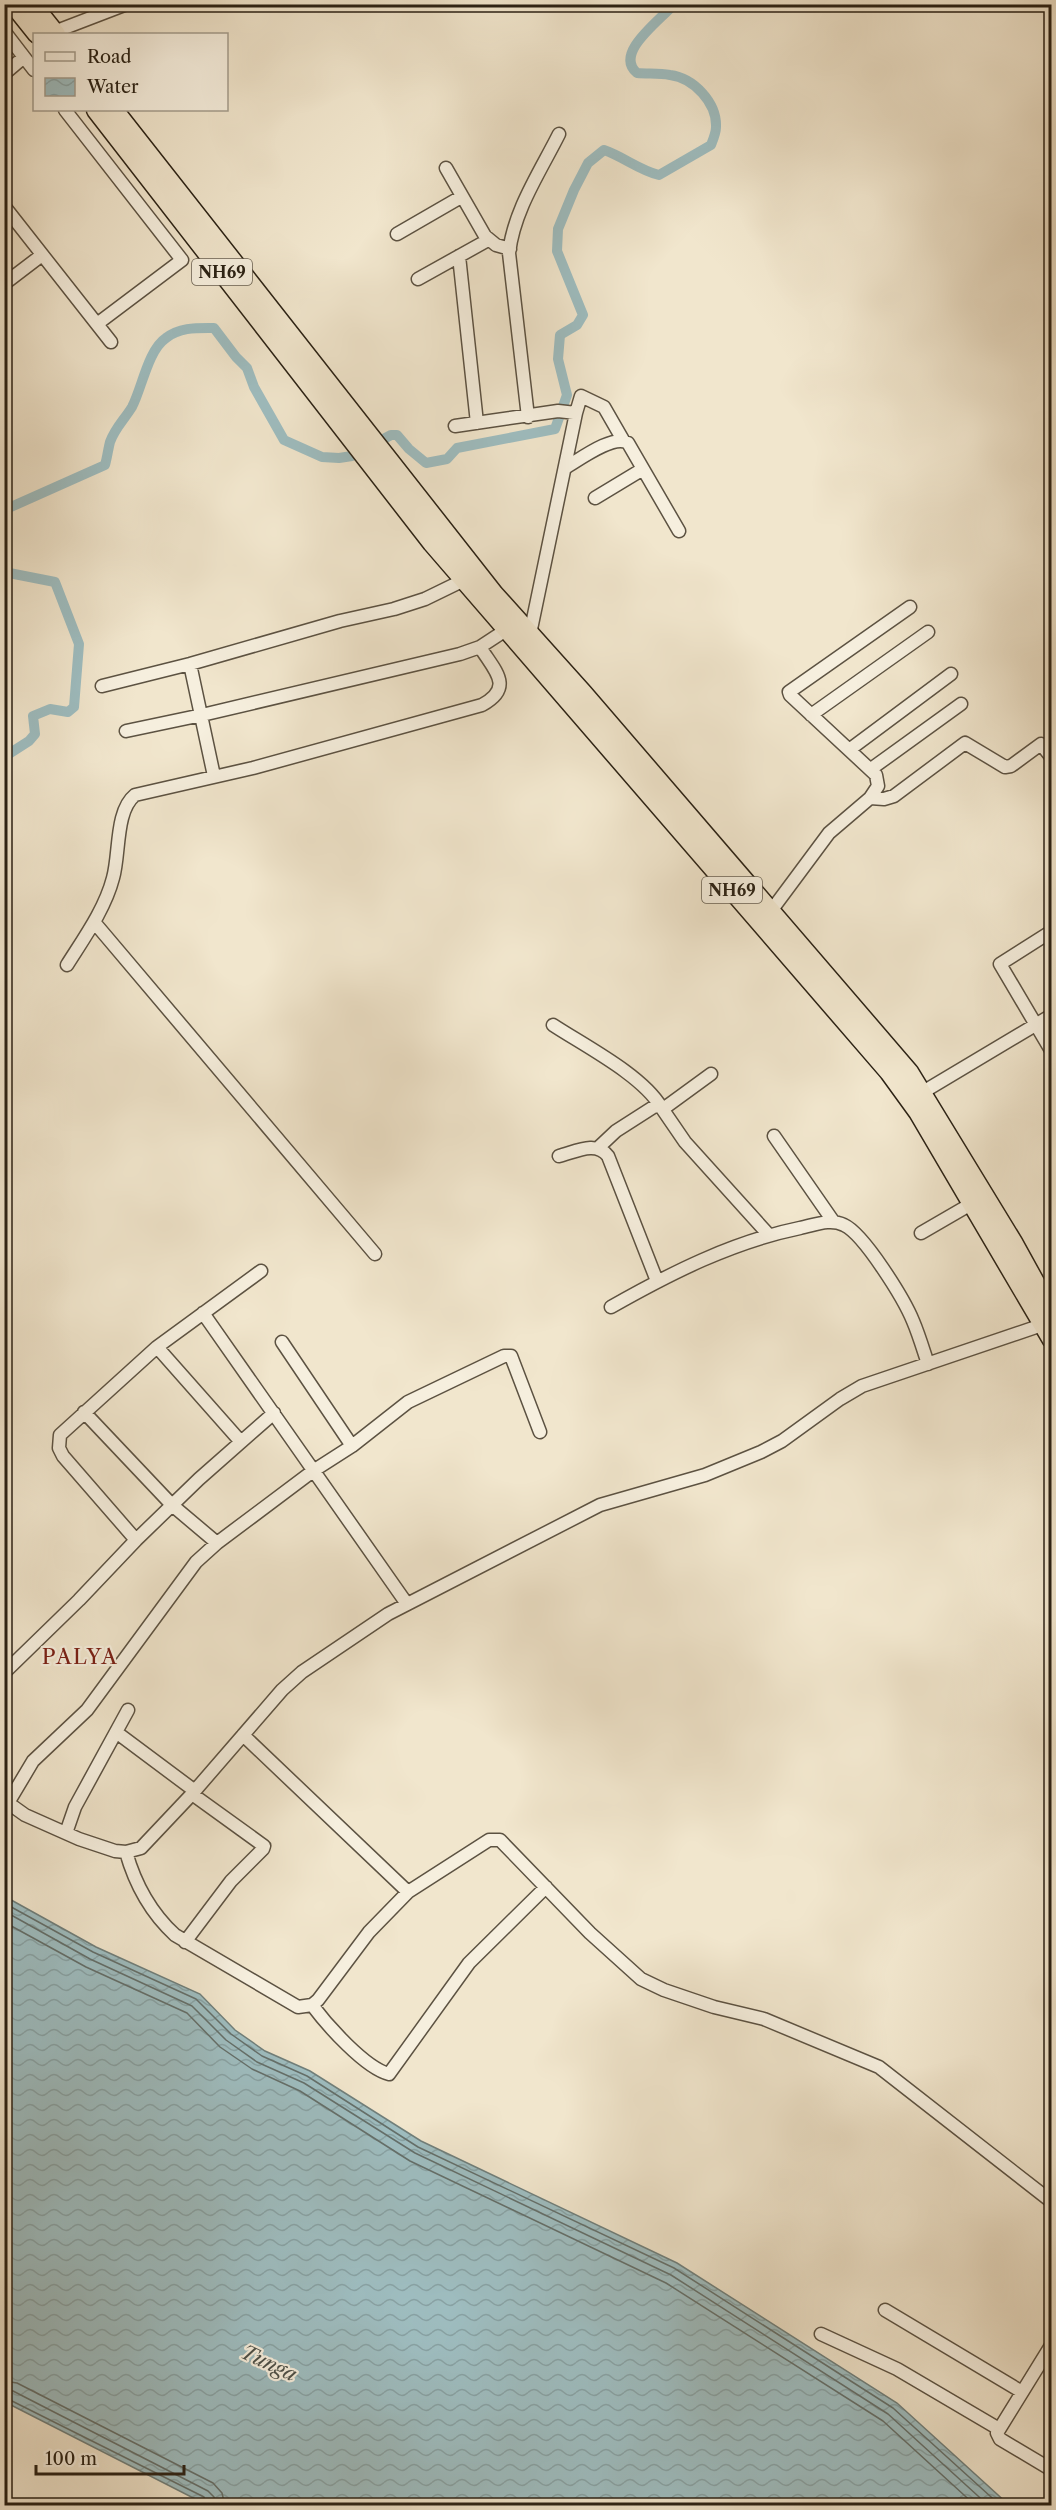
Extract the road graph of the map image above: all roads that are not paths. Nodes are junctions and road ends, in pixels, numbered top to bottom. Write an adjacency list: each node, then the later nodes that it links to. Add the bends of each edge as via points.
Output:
1 (13, 4): 5 (highway)
2 (32, 4): 6 (highway)
3 (128, 4): 7 (street)
4 (4, 31): 8 (street)
5 (48, 33)
6 (48, 33)
7 (52, 33)
8 (24, 57): 9 (street); 10 (street); 11 (street)
9 (4, 66)
10 (33, 69)
11 (4, 74)
12 (66, 111): 26 (street, via 182,260)
13 (97, 111): 32 (highway, NH69)
14 (115, 111): 32 (highway, NH69)
15 (559, 134): 21 (street, via 525,199)
16 (446, 168): 17 (street)
17 (461, 197): 19 (street); 20 (street)
18 (4, 206): 22 (street)
19 (397, 234)
20 (488, 240): 21 (street); 23 (street)
21 (510, 249): 29 (street)
22 (42, 255): 25 (street); 26 (street)
23 (459, 256): 24 (street); 30 (street)
24 (418, 279)
25 (4, 284)
26 (97, 324): 27 (street)
27 (111, 342)
28 (567, 412): 29 (street); 33 (street, via 581,396 598,402); 35 (street)
29 (528, 417): 30 (street)
30 (477, 423): 31 (street)
31 (455, 426)
32 (355, 430): 34 (highway, NH69)
33 (623, 440): 35 (street, via 610,442); 36 (street)
34 (382, 464): 39 (highway, NH69); 41 (highway, NH69)
35 (565, 468): 41 (street)
36 (643, 469): 37 (street); 38 (street)
37 (595, 498)
38 (680, 531)
39 (464, 580): 41 (highway, NH69); 44 (street, via 394,609)
40 (910, 607): 49 (street, via 789,692)
41 (519, 628): 43 (street); 56 (highway, NH69); 70 (highway, NH69, via 889,1072 918,1112)
42 (928, 632): 49 (street)
43 (480, 647): 48 (street); 54 (street, via 501,688 482,705)
44 (190, 664): 46 (street); 48 (street)
45 (951, 674): 51 (street)
46 (102, 686)
47 (961, 704): 53 (street)
48 (202, 715): 50 (street); 54 (street)
49 (811, 715): 51 (street)
50 (126, 731)
51 (849, 750): 53 (street)
52 (1052, 758): 55 (street, via 1041,744 1005,767 965,743 894,796 884,800)
53 (871, 770): 55 (street, via 879,779)
54 (214, 776): 57 (street, via 143,792 126,802 113,880)
55 (870, 798): 56 (street, via 830,833)
56 (771, 911): 65 (highway, NH69)
57 (94, 922): 59 (street); 74 (street)
58 (1052, 931): 62 (street, via 1000,964)
59 (68, 965)
60 (1052, 1015): 62 (street)
61 (553, 1025): 66 (street, via 631,1076 649,1090)
62 (1036, 1025): 63 (street); 65 (street)
63 (1052, 1052)
64 (711, 1074): 66 (street)
65 (923, 1092): 79 (highway, NH69, via 1014,1244)
66 (662, 1108): 68 (street, via 655,1106); 73 (street, via 685,1142)
67 (774, 1136): 71 (street)
68 (599, 1147): 69 (street); 76 (street, via 608,1156)
69 (559, 1156)
70 (971, 1204): 72 (street); 79 (highway, NH69)
71 (833, 1221): 73 (street); 82 (street, via 852,1229 866,1245 912,1319)
72 (921, 1233)
73 (768, 1234): 76 (street)
74 (375, 1254)
75 (261, 1271): 78 (street)
76 (657, 1281): 77 (street)
77 (611, 1307)
78 (203, 1313): 81 (street); 84 (street)
79 (1048, 1326): 82 (street)
80 (282, 1342): 87 (street)
81 (157, 1347): 83 (street); 86 (street)
82 (928, 1364): 92 (street, via 862,1386 761,1452 705,1474 600,1505)
83 (84, 1412): 89 (street); 90 (street, via 60,1435 59,1449)
84 (274, 1413): 86 (street); 88 (street)
85 (540, 1432): 87 (street, via 514,1361 511,1356 504,1356 408,1402)
86 (241, 1442): 89 (street)
87 (352, 1446): 88 (street)
88 (313, 1472): 91 (street); 92 (street)
89 (172, 1505): 90 (street); 91 (street)
90 (136, 1540): 93 (street)
91 (217, 1543): 98 (street, via 186,1574 87,1710 37,1755)
92 (407, 1604): 96 (street, via 302,1672)
93 (4, 1672)
94 (128, 1710): 95 (street)
95 (116, 1732): 97 (street); 99 (street, via 75,1807)
96 (243, 1735): 97 (street); 102 (street)
97 (193, 1793): 100 (street, via 146,1844); 103 (street, via 264,1846 231,1881)
98 (6, 1802): 99 (street)
99 (66, 1833): 100 (street)
100 (126, 1852): 103 (street, via 144,1897 162,1923)
101 (546, 1887): 102 (street, via 496,1839); 104 (street, via 469,1963 389,2074 353,2050); 105 (street, via 641,1979 714,2007 764,2019 879,2067)
102 (408, 1892): 104 (street, via 369,1932)
103 (185, 1942): 104 (street, via 297,2007)
104 (312, 2005)
105 (1052, 2202)
106 (885, 2310): 109 (street)
107 (821, 2334): 110 (street, via 897,2369)
108 (1052, 2344): 109 (street)
109 (1022, 2392): 110 (street)
110 (999, 2429): 111 (street, via 1000,2439)
111 (1052, 2470)

